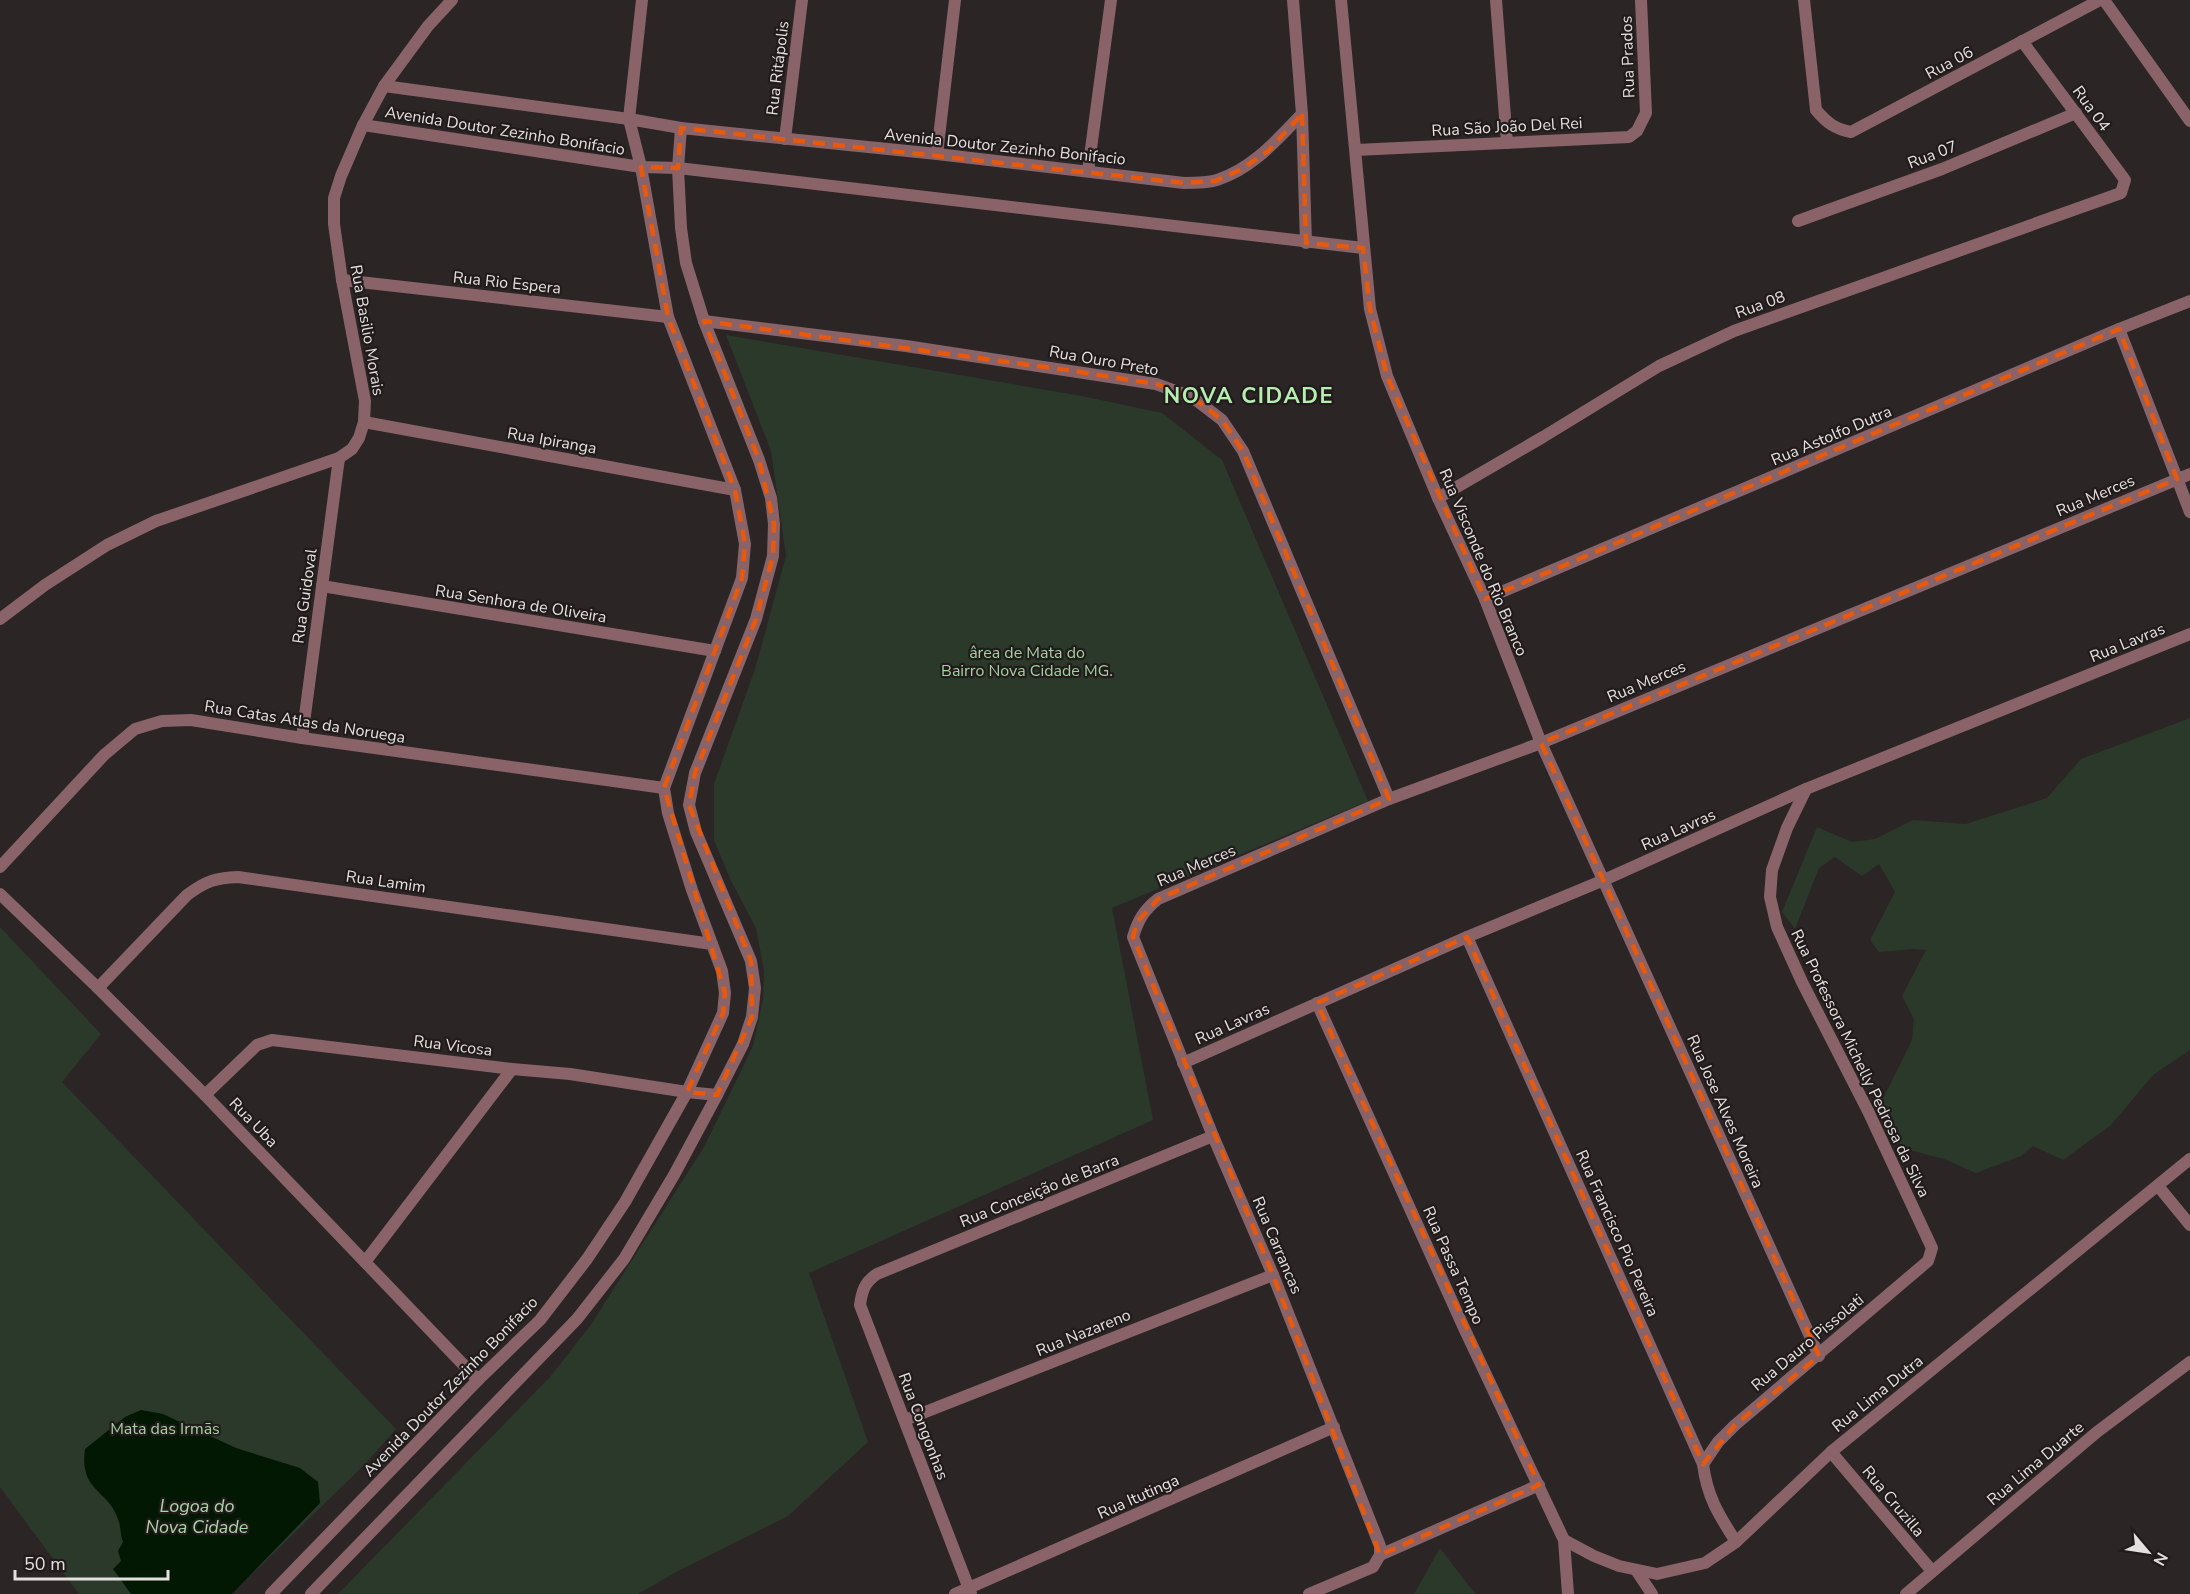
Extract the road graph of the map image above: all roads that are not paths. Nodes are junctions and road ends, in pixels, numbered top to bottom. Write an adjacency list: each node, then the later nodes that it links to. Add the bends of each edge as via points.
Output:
1 (452, 0): 13 (street, Rua Basilio Morais)
2 (642, 0): 17 (street)
3 (802, 0): 21 (street, Rua Ritápolis)
4 (955, 0): 24 (street)
5 (1110, 0): 27 (street)
6 (1293, 0): 16 (street)
7 (1341, 0): 23 (street)
8 (1496, 0): 22 (street)
9 (1641, 0): 14 (street, Rua Prados)
10 (1804, 0): 12 (street, Rua 06, via 1816,110 1837,129 1851,132)
11 (2102, 0): 12 (street, Rua 06); 18 (street)
12 (2022, 41): 15 (street, Rua 04)
13 (384, 86): 17 (street, Avenida Doutor Zezinho Bonifacio); 19 (street, Rua Basilio Morais)
14 (1646, 113): 22 (street, Rua São João Del Rei, via 1638,131 1629,137)
15 (2076, 113): 28 (street, Rua 04, via 2125,180); 29 (street, Rua 07, via 1942,169)
16 (1302, 114): 27 (street, Avenida Doutor Zezinho Bonifacio, via 1268,151 1215,181 1184,183); 30 (street)
17 (629, 119): 20 (street, Avenida Doutor Zezinho Bonifacio); 25 (street, Avenida Doutor Zezinho Bonifacio)
18 (2190, 121)
19 (363, 125): 25 (street, Avenida Doutor Zezinho Bonifacio); 32 (street, Rua Basilio Morais, via 334,198)
20 (681, 128): 21 (street, Avenida Doutor Zezinho Bonifacio); 26 (street)
21 (785, 139): 24 (street, Avenida Doutor Zezinho Bonifacio)
22 (1507, 143): 23 (street, Rua São João Del Rei)
23 (1356, 150): 31 (street)
24 (937, 154): 27 (street, Avenida Doutor Zezinho Bonifacio)
25 (641, 167): 26 (street, Avenida Doutor Zezinho Bonifacio); 34 (street, Avenida Doutor Zezinho Bonifacio)
26 (678, 168): 30 (street, Avenida Doutor Zezinho Bonifacio); 35 (street, via 686,263)
27 (1088, 171)
28 (2118, 195): 42 (street, Rua 08, via 1734,331 1659,366)
29 (1798, 221)
30 (1306, 243): 31 (street, Avenida Doutor Zezinho Bonifacio)
31 (1364, 248): 42 (street, Rua Visconde do Rio Branco, via 1370,309 1387,376)
32 (342, 280): 34 (street, Rua Rio Espera); 37 (street, Rua Basilio Morais, via 365,401)
33 (2190, 302): 36 (street, Rua Astolfo Dutra)
34 (668, 317): 41 (street, Avenida Doutor Zezinho Bonifacio)
35 (704, 321): 53 (street, Rua Ouro Preto, via 1067,370 1156,384 1192,397 1222,420 1243,451); 66 (street, via 759,460 771,498 774,524 773,556 756,619 695,773 689,805 696,832 751,961 754,988 752,1017 743,1044)
36 (2118, 329): 40 (street); 45 (street, Rua Astolfo Dutra)
37 (364, 423): 38 (street, Rua Basilio Morais, via 352,449); 41 (street, Rua Ipiranga)
38 (339, 458): 44 (street, Rua Guidoval); 46 (street, Rua Basilio Morais, via 156,521 107,545)
39 (2190, 474): 40 (street, Rua Merces)
40 (2177, 479): 43 (street); 50 (street, Rua Merces)
41 (735, 490): 48 (street, Avenida Doutor Zezinho Bonifacio, via 745,544 742,578)
42 (1438, 498): 45 (street, Rua Visconde do Rio Branco)
43 (2190, 512)
44 (322, 586): 48 (street, Rua Senhora de Oliveira); 49 (street, Rua Guidoval)
45 (1485, 599): 50 (street, Rua Visconde do Rio Branco)
46 (0, 619)
47 (2190, 634): 52 (street, Rua Lavras)
48 (715, 651): 51 (street, Avenida Doutor Zezinho Bonifacio)
49 (302, 738): 51 (street, Rua Catas Atlas da Noruega); 54 (street, Rua Catas Atlas da Noruega, via 191,720 162,721 135,729 104,755)
50 (1541, 743): 53 (street, Rua Merces); 55 (street, Rua Visconde do Rio Branco)
51 (664, 788): 59 (street, Avenida Doutor Zezinho Bonifacio, via 668,813)
52 (1806, 789): 55 (street, Rua Lavras); 71 (street, Rua Professora Michelly Pedrosa da Silva, via 1772,870 1770,897 1777,927)
53 (1389, 799): 57 (street, Rua Merces, via 1158,899 1145,909)
54 (0, 867)
55 (1604, 880): 58 (street, Rua Lavras); 75 (street, Rua Jose Alves Moreira)
56 (0, 894): 60 (street, Rua Uba)
57 (1133, 937): 62 (street, Rua Carrancas)
58 (1467, 937): 61 (street, Rua Lavras); 81 (street, Rua Francisco Pio Pereira)
59 (712, 944): 60 (street, Rua Lamim, via 238,877 216,878 187,895); 64 (street, Avenida Doutor Zezinho Bonifacio, via 722,971 723,1013)
60 (98, 988): 65 (street, Rua Uba)
61 (1317, 1003): 62 (street, Rua Lavras); 82 (street, Rua Passa Tempo)
62 (1183, 1063): 67 (street, Rua Carrancas)
63 (513, 1069): 64 (street, Rua Vicosa); 65 (street, Rua Vicosa, via 272,1040 257,1045); 72 (street)
64 (687, 1092): 66 (street, Rua Vicosa); 77 (street, Avenida Doutor Zezinho Bonifacio, via 625,1202 587,1259 540,1320)
65 (205, 1095): 72 (street, Rua Uba)
66 (717, 1095): 90 (street, via 624,1259 577,1319)
67 (1213, 1136): 73 (street, Rua Conceição de Barra); 74 (street, Rua Carrancas)
68 (2190, 1159): 69 (street, Rua Lima Dutra)
69 (2158, 1186): 70 (street); 80 (street, Rua Lima Dutra)
70 (2190, 1225)
71 (1932, 1248): 75 (street, Rua Dauro Pissolati, via 1928,1261)
72 (365, 1262): 77 (street, Rua Uba)
73 (877, 1274): 78 (street, Rua Congonhas, via 867,1280 860,1305)
74 (1273, 1275): 78 (street, Rua Nazareno); 79 (street, Rua Carrancas)
75 (1819, 1356): 81 (street, Rua Dauro Pissolati, via 1735,1425)
76 (2190, 1362): 87 (street, Rua Lima Duarte, via 2097,1432)
77 (478, 1380): 89 (street, Avenida Doutor Zezinho Bonifacio)
78 (905, 1420): 88 (street, Rua Congonhas)
79 (1334, 1427): 85 (street, Rua Carrancas, via 1380,1546); 88 (street, Rua Itutinga)
80 (1831, 1452): 84 (street, Rua Lima Dutra); 87 (street, Rua Cruzilla)
81 (1703, 1464): 84 (street, Rua Francisco Pio Pereira, via 1713,1506)
82 (1539, 1485): 83 (street, Rua Passa Tempo); 85 (street)
83 (1564, 1540): 86 (street, Rua Lima Dutra, via 1594,1556); 93 (street)
84 (1736, 1542): 86 (street, Rua Lima Dutra, via 1705,1563 1658,1574)
85 (1380, 1556): 92 (street, via 1374,1567)
86 (1636, 1570): 94 (street)
87 (1932, 1571): 95 (street, Rua Lima Duarte)
88 (970, 1591): 91 (street, Rua Itutinga)
89 (271, 1594)
90 (311, 1594)
91 (955, 1594)
92 (1309, 1594)
93 (1568, 1594)
94 (1652, 1594)
95 (1906, 1594)

